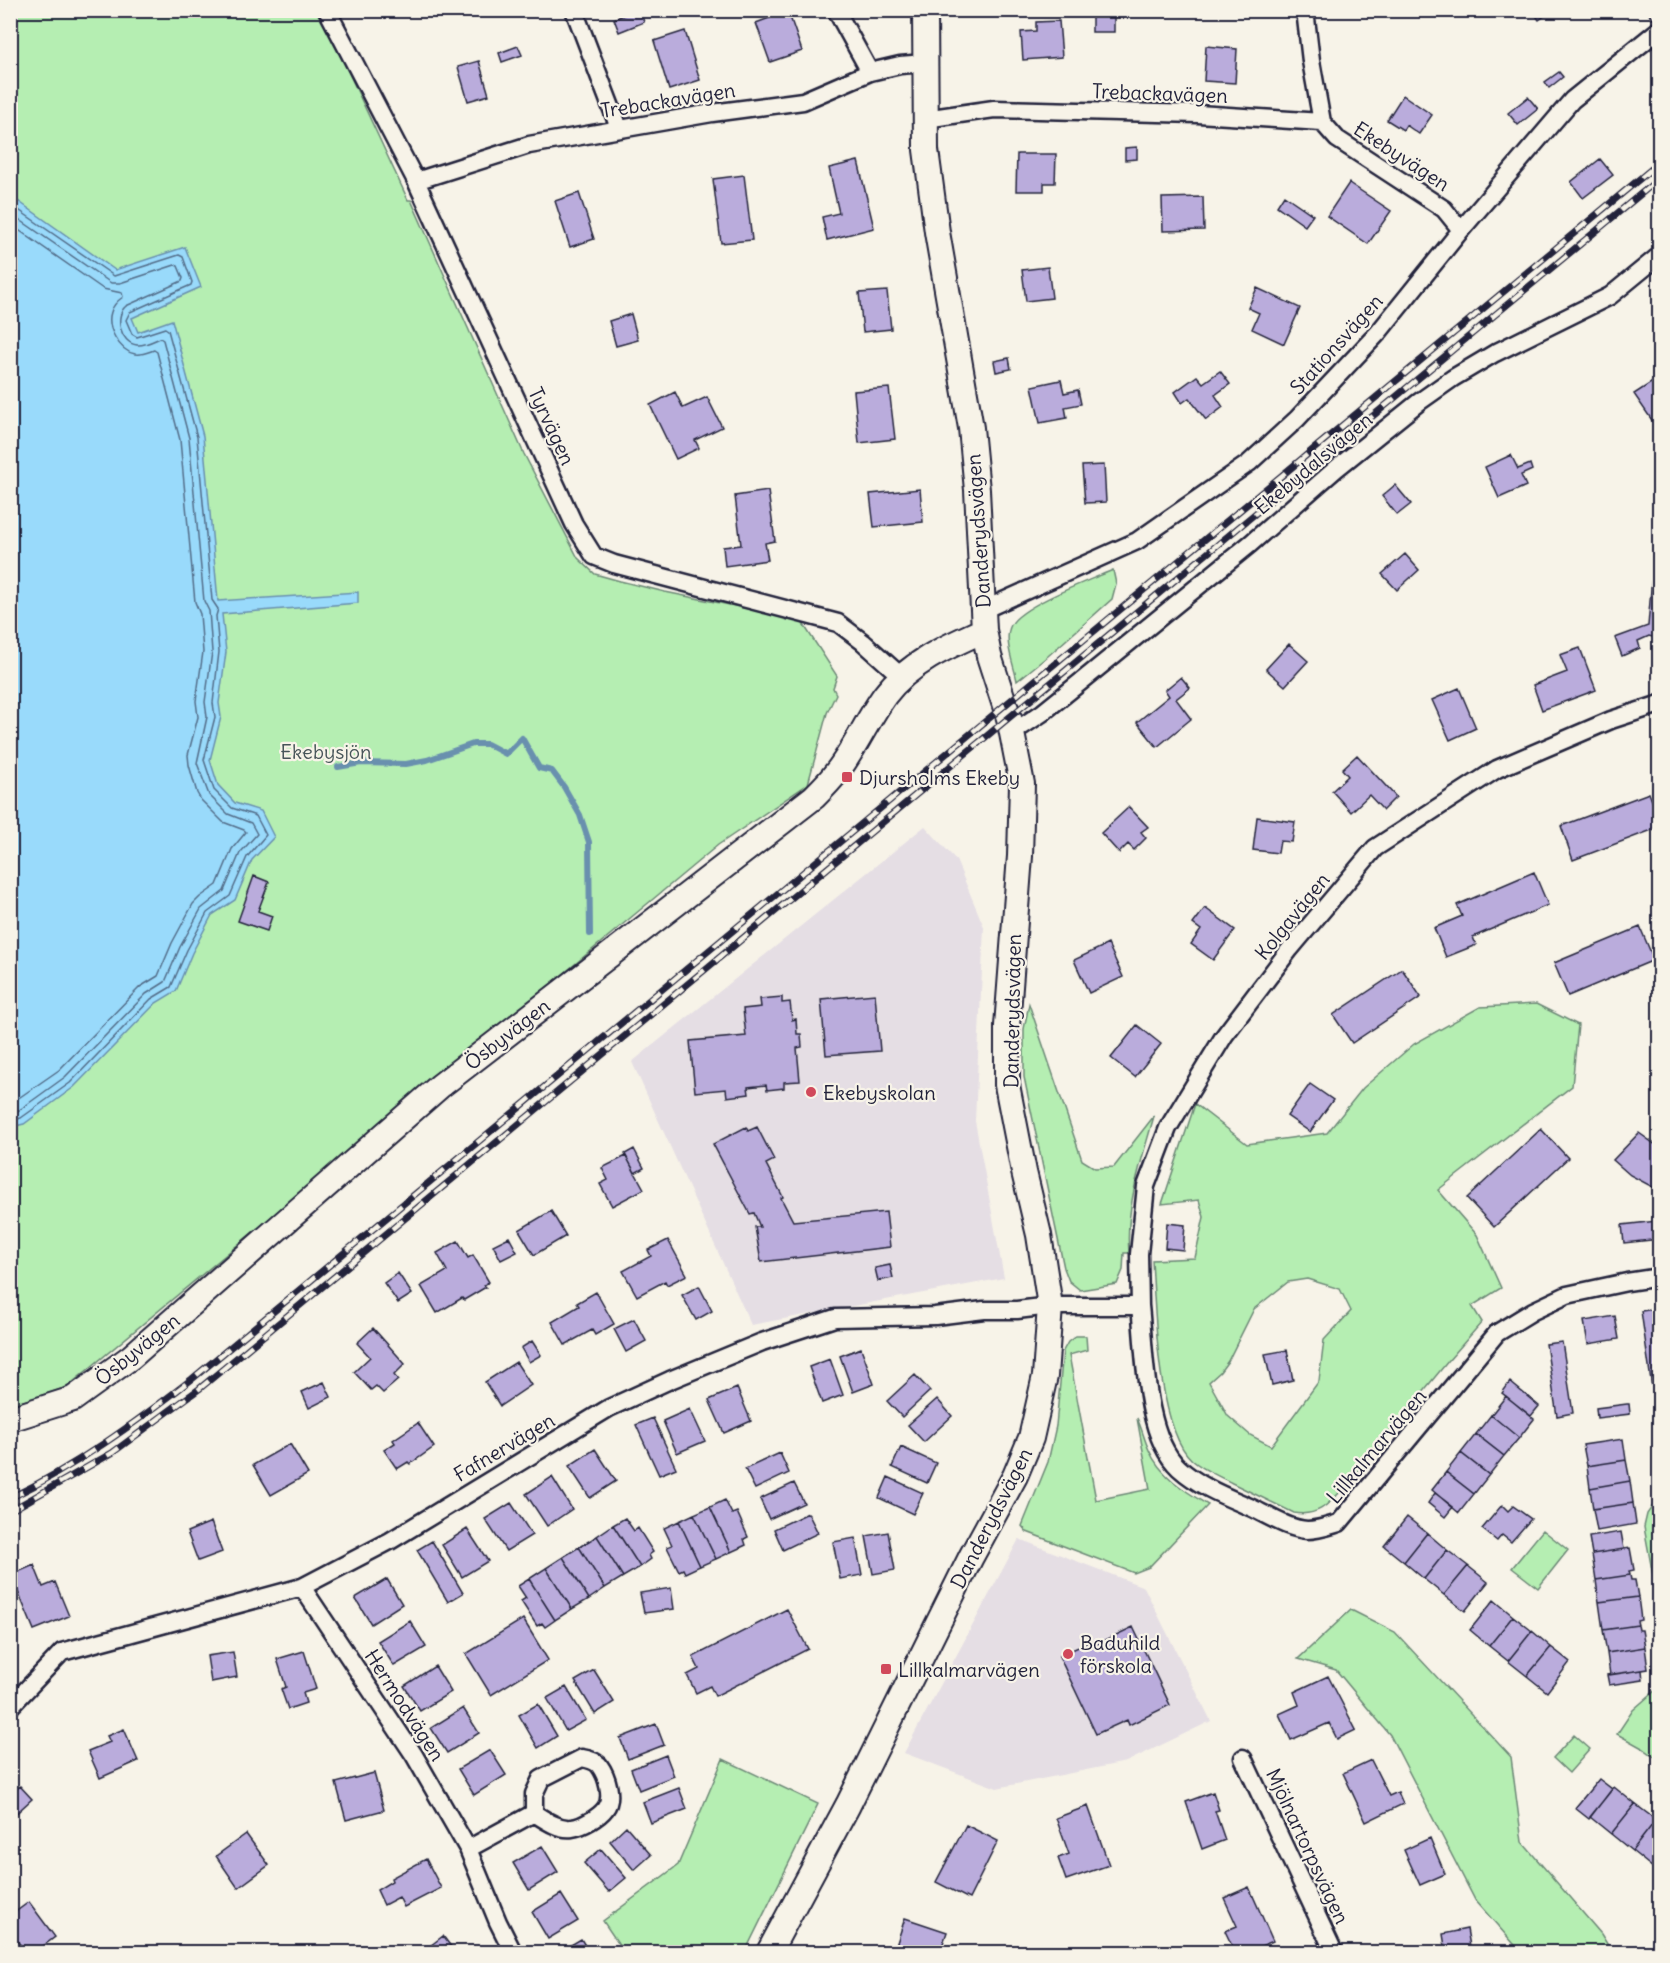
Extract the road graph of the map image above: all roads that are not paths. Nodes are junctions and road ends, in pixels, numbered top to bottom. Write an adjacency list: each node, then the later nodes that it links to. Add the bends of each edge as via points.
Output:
1 (327, 10): 12 (street, Tyrvägen)
2 (574, 10): 11 (street)
3 (836, 10): 8 (street)
4 (925, 10): 7 (street, Danderydsvägen)
5 (1305, 10): 10 (street)
6 (1659, 29): 13 (street, Stationsvägen, via 1572,100)
7 (925, 63): 8 (street, Trebackavägen); 9 (street, Danderydsvägen)
8 (870, 72): 11 (street, Trebackavägen, via 803,101)
9 (925, 119): 10 (street, Trebackavägen, via 994,109 1198,114); 15 (street, Danderydsvägen, via 937,232 970,429)
10 (1322, 122): 13 (street, Ekebyvägen, via 1337,139 1444,209)
11 (620, 128): 12 (street, Trebackavägen, via 529,145)
12 (416, 181): 16 (street, Tyrvägen, via 574,524 594,555 614,564 838,623)
13 (1461, 230): 15 (street, Stationsvägen, via 1378,333 1297,419 1249,463 1137,541)
14 (1659, 255): 18 (street, Ekebydalsvägen, via 1610,296 1495,353 1419,402 1102,665)
15 (983, 620): 16 (street, Ösbyvägen); 18 (street, Danderydsvägen, via 989,656)
16 (902, 677): 22 (street, Ösbyvägen, via 886,694 836,773 814,797 440,1086 131,1357 73,1399)
17 (1659, 704): 21 (street, Kolgavägen, via 1611,720 1497,769 1375,848 1290,949 1224,1036 1168,1128 1146,1186 1139,1254)
18 (1012, 733): 20 (street, Danderydsvägen, via 1022,784 1007,1085)
19 (1659, 1277): 21 (street, Lillkalmarvägen, via 1567,1295 1497,1333 1345,1518 1307,1530 1204,1485 1179,1468 1163,1448 1150,1403)
20 (1050, 1306): 21 (street); 23 (street, Fafnervägen, via 935,1316 835,1318 762,1342 609,1408 390,1541); 29 (street, Danderydsvägen, via 1045,1376 1031,1438 1015,1476)
21 (1140, 1306)
22 (10, 1419)
23 (302, 1587): 24 (street, Fafnervägen, via 62,1652); 27 (street, Hermodvägen, via 414,1755)
24 (10, 1707)
25 (1243, 1758): 30 (street, Mjölnartorpsvägen)
26 (534, 1813): 26 (street, via 534,1794 541,1779 582,1758 598,1764 610,1794 606,1809 572,1828 556,1826); 27 (street)
27 (468, 1849): 28 (street, Hermodvägen)
28 (513, 1953)
29 (770, 1953)
30 (1334, 1953)

